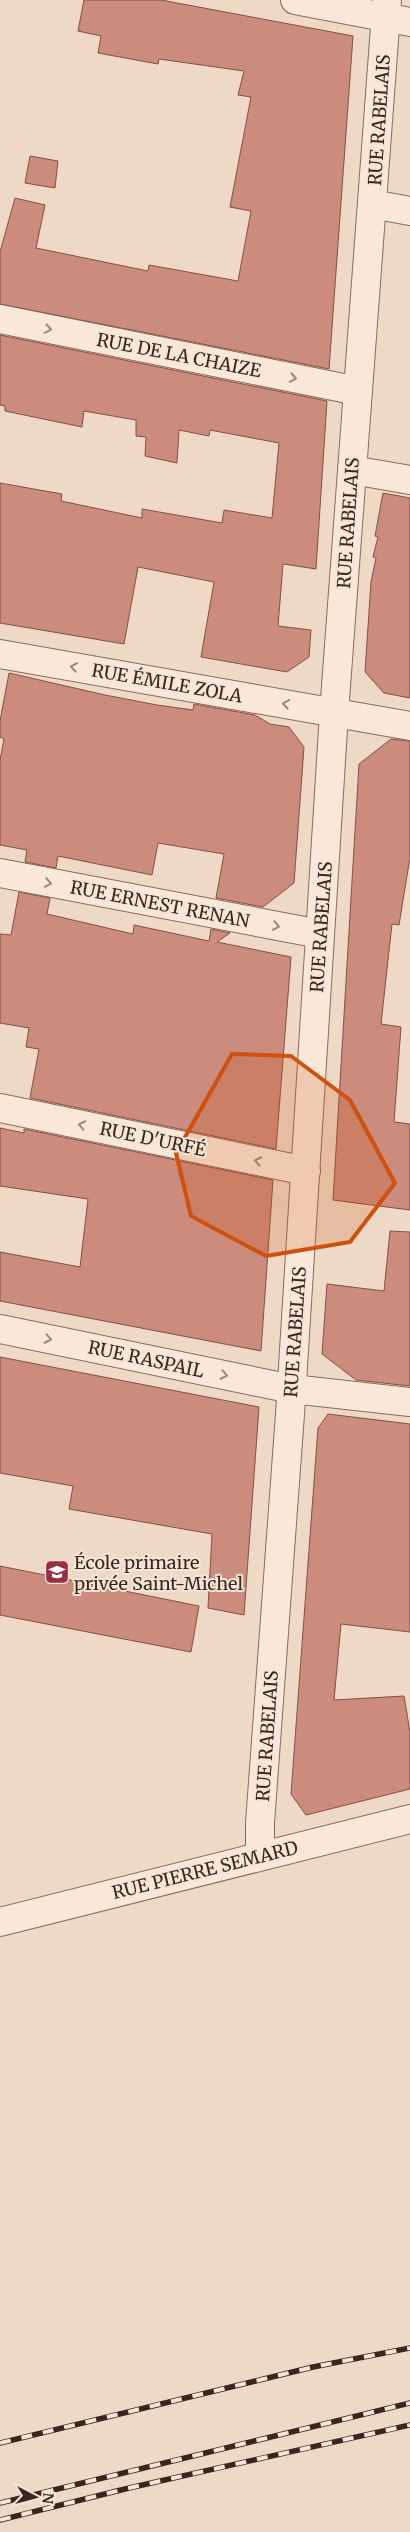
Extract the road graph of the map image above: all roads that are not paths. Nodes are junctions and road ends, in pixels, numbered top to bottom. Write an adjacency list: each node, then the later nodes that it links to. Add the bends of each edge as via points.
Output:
1 (295, 0): 2 (street)
2 (395, 13): 3 (street, RUE RABELAIS)
3 (372, 204): 4 (street); 6 (street, RUE RABELAIS)
4 (410, 211)
5 (0, 319): 6 (street, RUE DE LA CHAIZE, one-way to 6)
6 (358, 391): 7 (street, RUE RABELAIS)
7 (352, 470): 8 (street); 10 (street, RUE RABELAIS)
8 (410, 480)
9 (0, 654): 10 (street, RUE ÉMILE ZOLA, one-way to 9)
10 (334, 713): 11 (street, RUE ÉMILE ZOLA); 13 (street, RUE RABELAIS)
11 (410, 726)
12 (0, 874): 13 (street, RUE ERNEST RENAN, one-way to 13)
13 (320, 934): 15 (street, RUE RABELAIS)
14 (0, 1108): 15 (street, RUE D'URFÉ, one-way to 14)
15 (306, 1171): 17 (street, RUE RABELAIS)
16 (0, 1329): 17 (street, RUE RASPAIL, one-way to 17)
17 (292, 1389): 18 (street, RUE RASPAIL); 20 (street, RUE RABELAIS)
18 (410, 1402)
19 (410, 1820): 20 (street, RUE PIERRE SEMARD)
20 (260, 1855): 21 (street, RUE PIERRE SEMARD)
21 (0, 1922)

